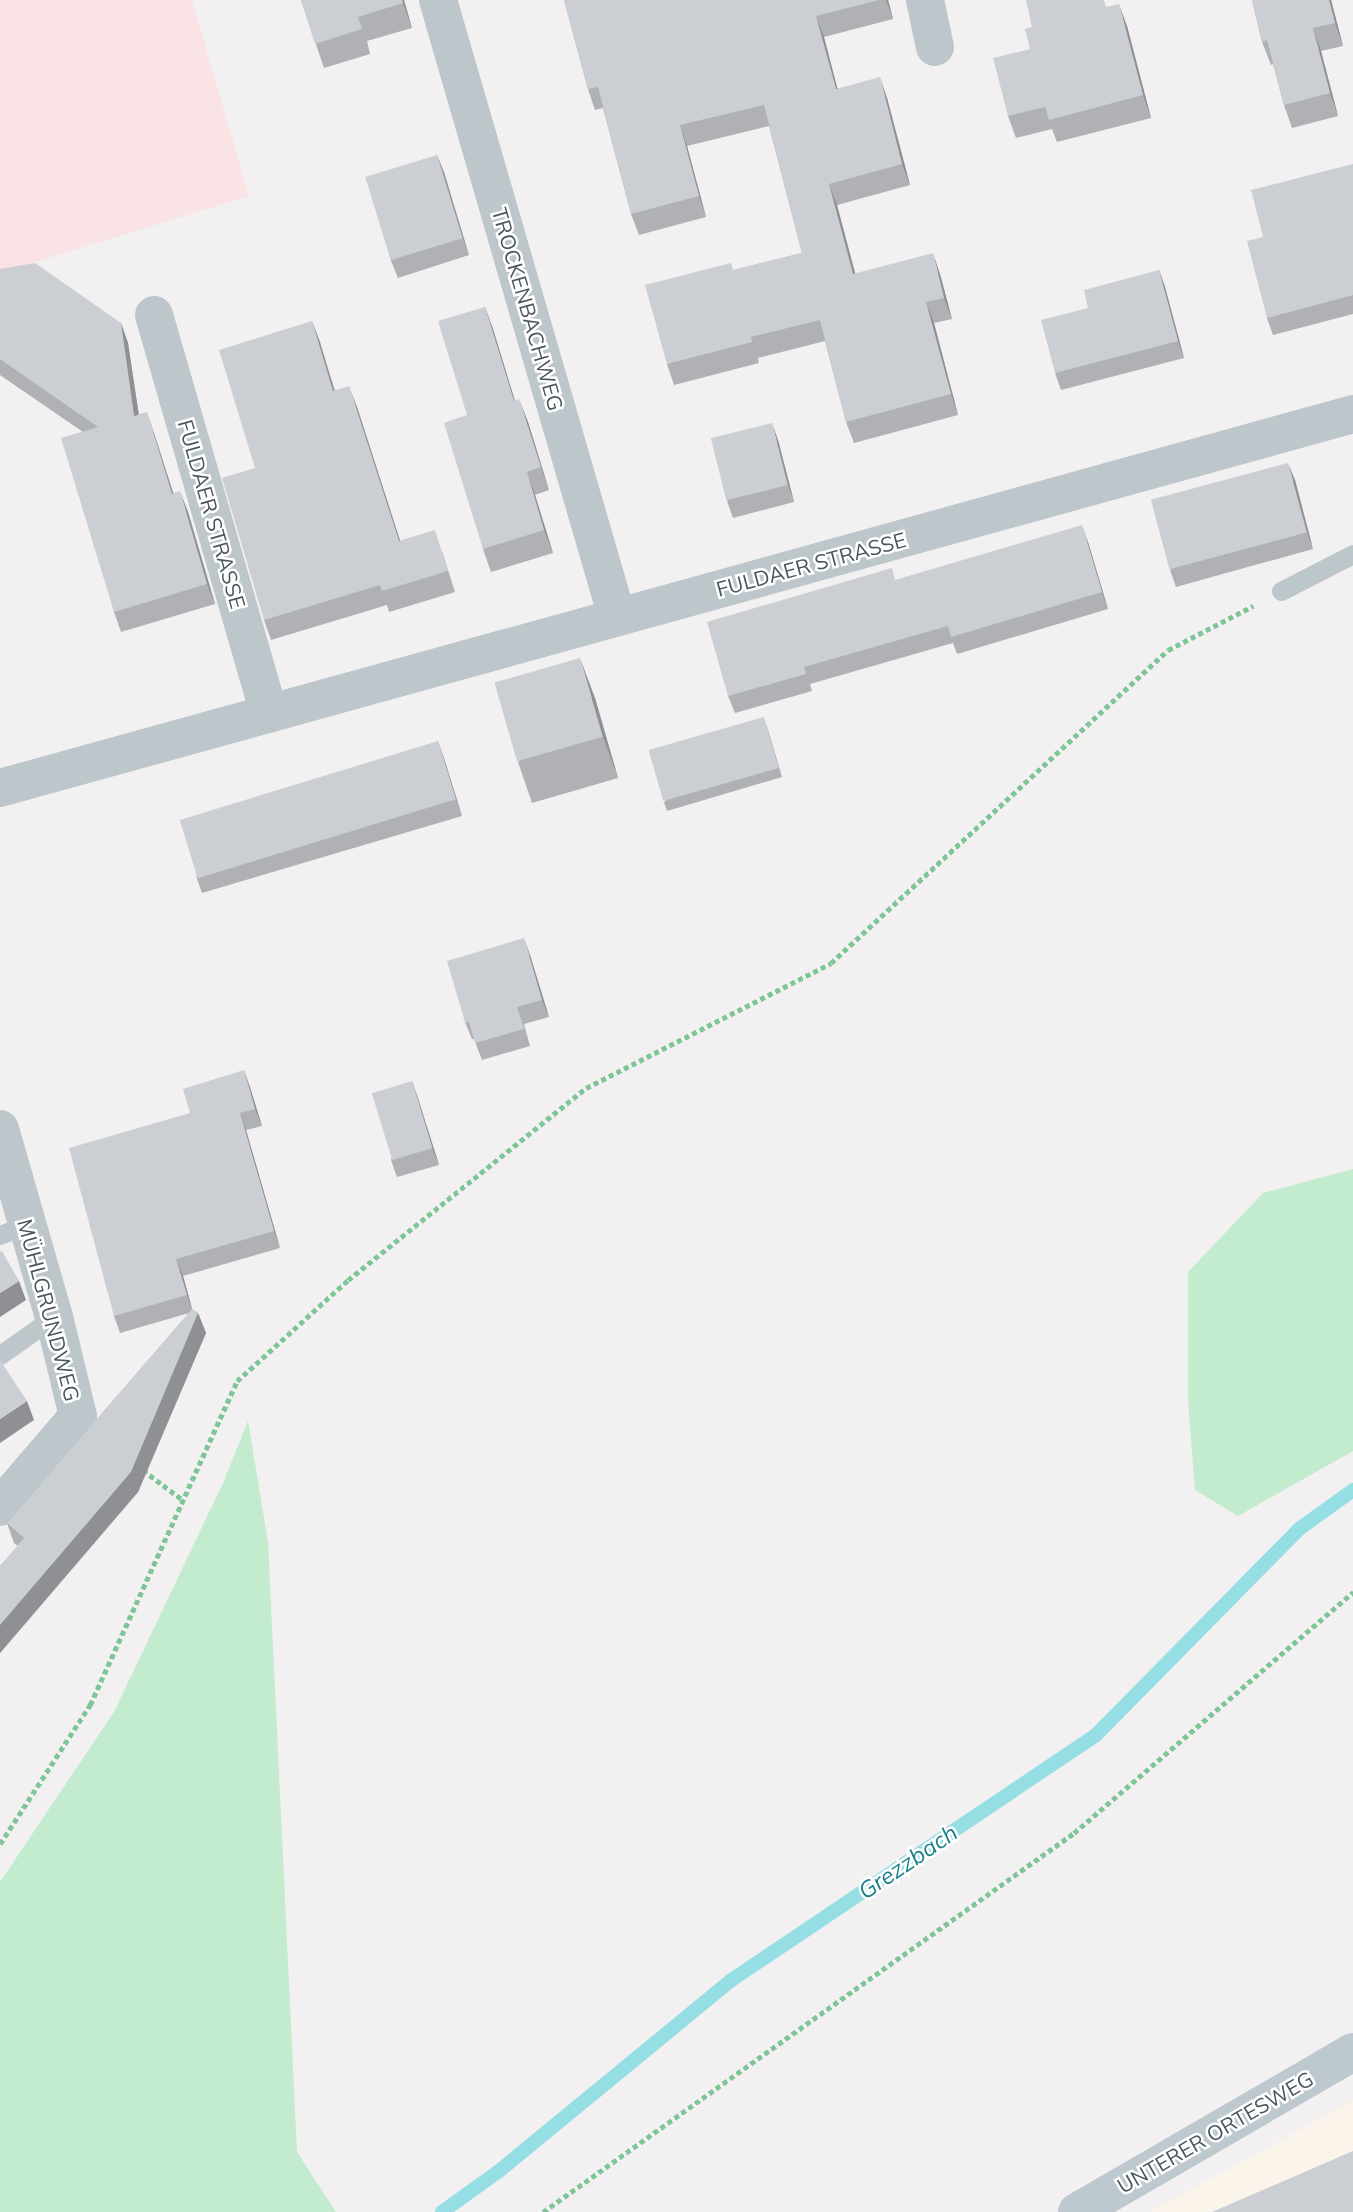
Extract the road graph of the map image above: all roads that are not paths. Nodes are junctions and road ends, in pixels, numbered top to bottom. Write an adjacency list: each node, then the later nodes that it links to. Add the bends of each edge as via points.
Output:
1 (438, 0): 8 (street, TROCKENBACHWEG)
2 (925, 0): 3 (street)
3 (935, 47)
4 (154, 314): 9 (street, FULDAER STRASSE)
5 (1353, 414): 8 (street, FULDAER STRASSE)
6 (1353, 554): 7 (lane)
7 (1281, 591)
8 (617, 617): 9 (street, FULDAER STRASSE)
9 (269, 714): 10 (street, FULDAER STRASSE)
10 (0, 788)
11 (0, 1129): 12 (street, MÜHLGRUNDWEG)
12 (13, 1230): 13 (street, MÜHLGRUNDWEG)
13 (54, 1317): 14 (lane); 15 (street, MÜHLGRUNDWEG, via 78,1416)
14 (0, 1356)
15 (0, 1507)
16 (1353, 2052): 17 (main road, UNTERER ORTESWEG)
17 (1077, 2212)

